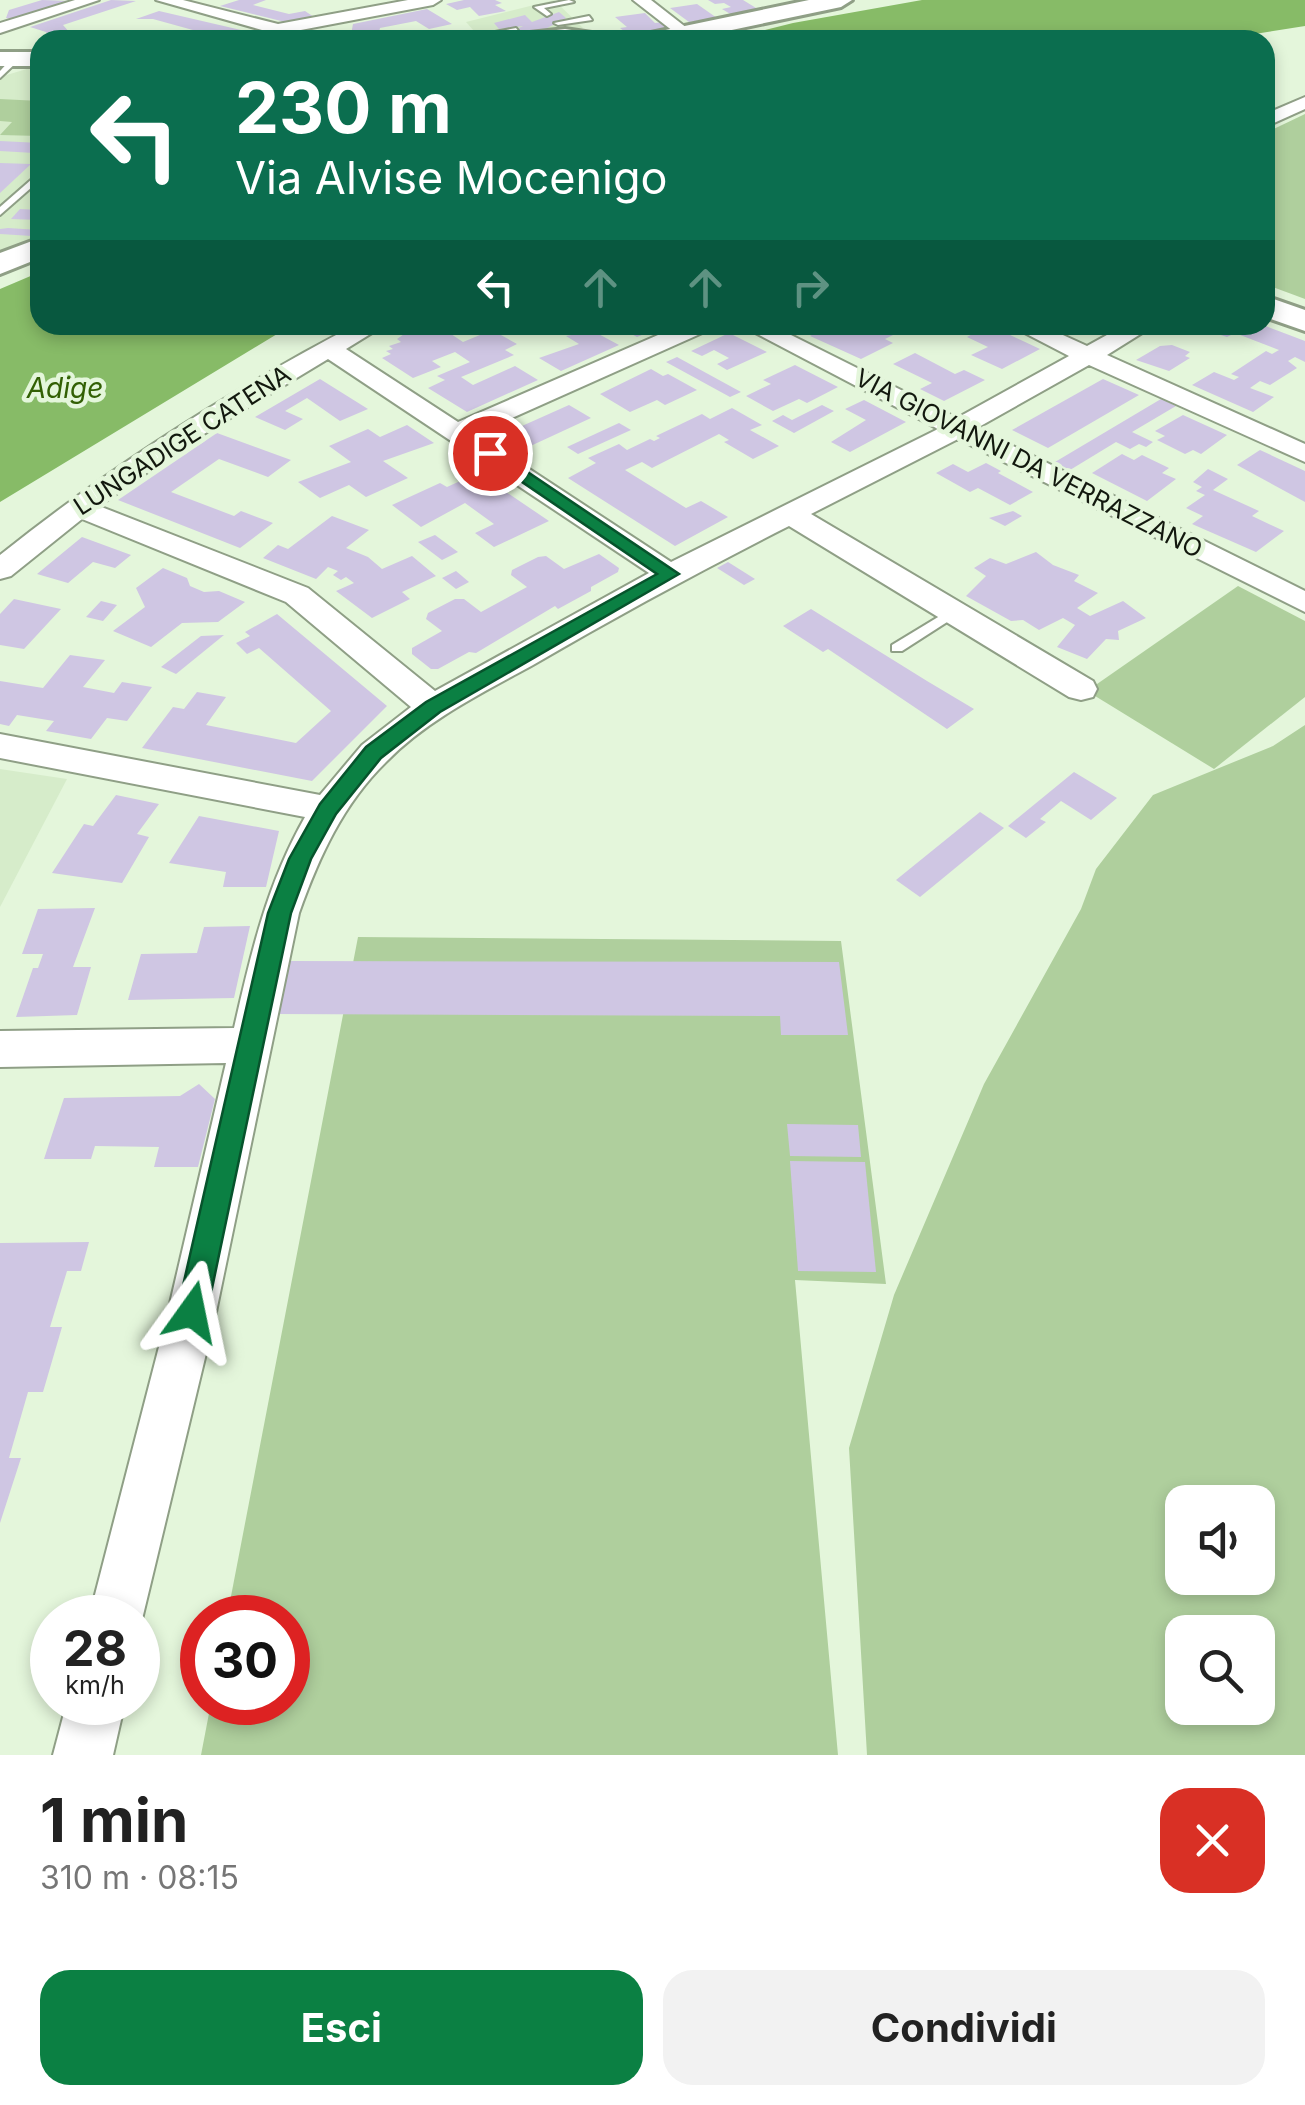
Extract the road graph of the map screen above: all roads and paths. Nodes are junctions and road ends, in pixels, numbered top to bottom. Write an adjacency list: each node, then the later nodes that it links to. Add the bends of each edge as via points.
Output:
1 (91, 0): 10 (street)
2 (164, 0): 9 (street)
3 (216, 0): 9 (street)
4 (432, 0): 12 (street)
5 (641, 0): 15 (street)
6 (841, 0): 8 (street)
7 (569, 1): 13 (lane, via 538,7); 14 (street)
8 (773, 6): 16 (street)
9 (194, 8): 11 (street)
10 (43, 30)
11 (262, 30)
12 (299, 30)
13 (544, 30): 14 (street)
14 (599, 30)
15 (681, 30)
16 (691, 30)
17 (1305, 102): 18 (street)
18 (1275, 116)
19 (30, 184): 20 (lane)
20 (0, 212)
21 (30, 252): 22 (street)
22 (0, 265)
23 (1275, 310): 24 (street)
24 (1305, 321)
25 (353, 335): 30 (street, LUNGADIGE CATENA)
26 (679, 335): 33 (street)
27 (772, 335): 32 (street, VIA GIOVANNI DA VERRAZZANO)
28 (1043, 335): 31 (street)
29 (1125, 335): 31 (street)
30 (328, 348): 33 (street); 35 (street, LUNGADIGE CATENA)
31 (1088, 356): 32 (street); 34 (street)
32 (958, 428): 36 (street); 39 (street, VIA GIOVANNI DA VERRAZZANO)
33 (458, 432): 38 (street)
34 (1305, 454)
35 (76, 507): 37 (street, LUNGADIGE CATENA); 43 (street, via 297,595)
36 (788, 514): 38 (street); 40 (street)
37 (0, 570)
38 (670, 574): 43 (street)
39 (1305, 603)
40 (953, 612): 41 (lane); 42 (street)
41 (897, 648)
42 (1081, 688)
43 (433, 707): 45 (street, via 374,752)
44 (0, 746): 45 (street)
45 (328, 809): 46 (street, via 280,913)
46 (248, 1045): 47 (street); 48 (street)
47 (0, 1049)
48 (123, 1595)
49 (90, 1725): 50 (street)
50 (83, 1755)

